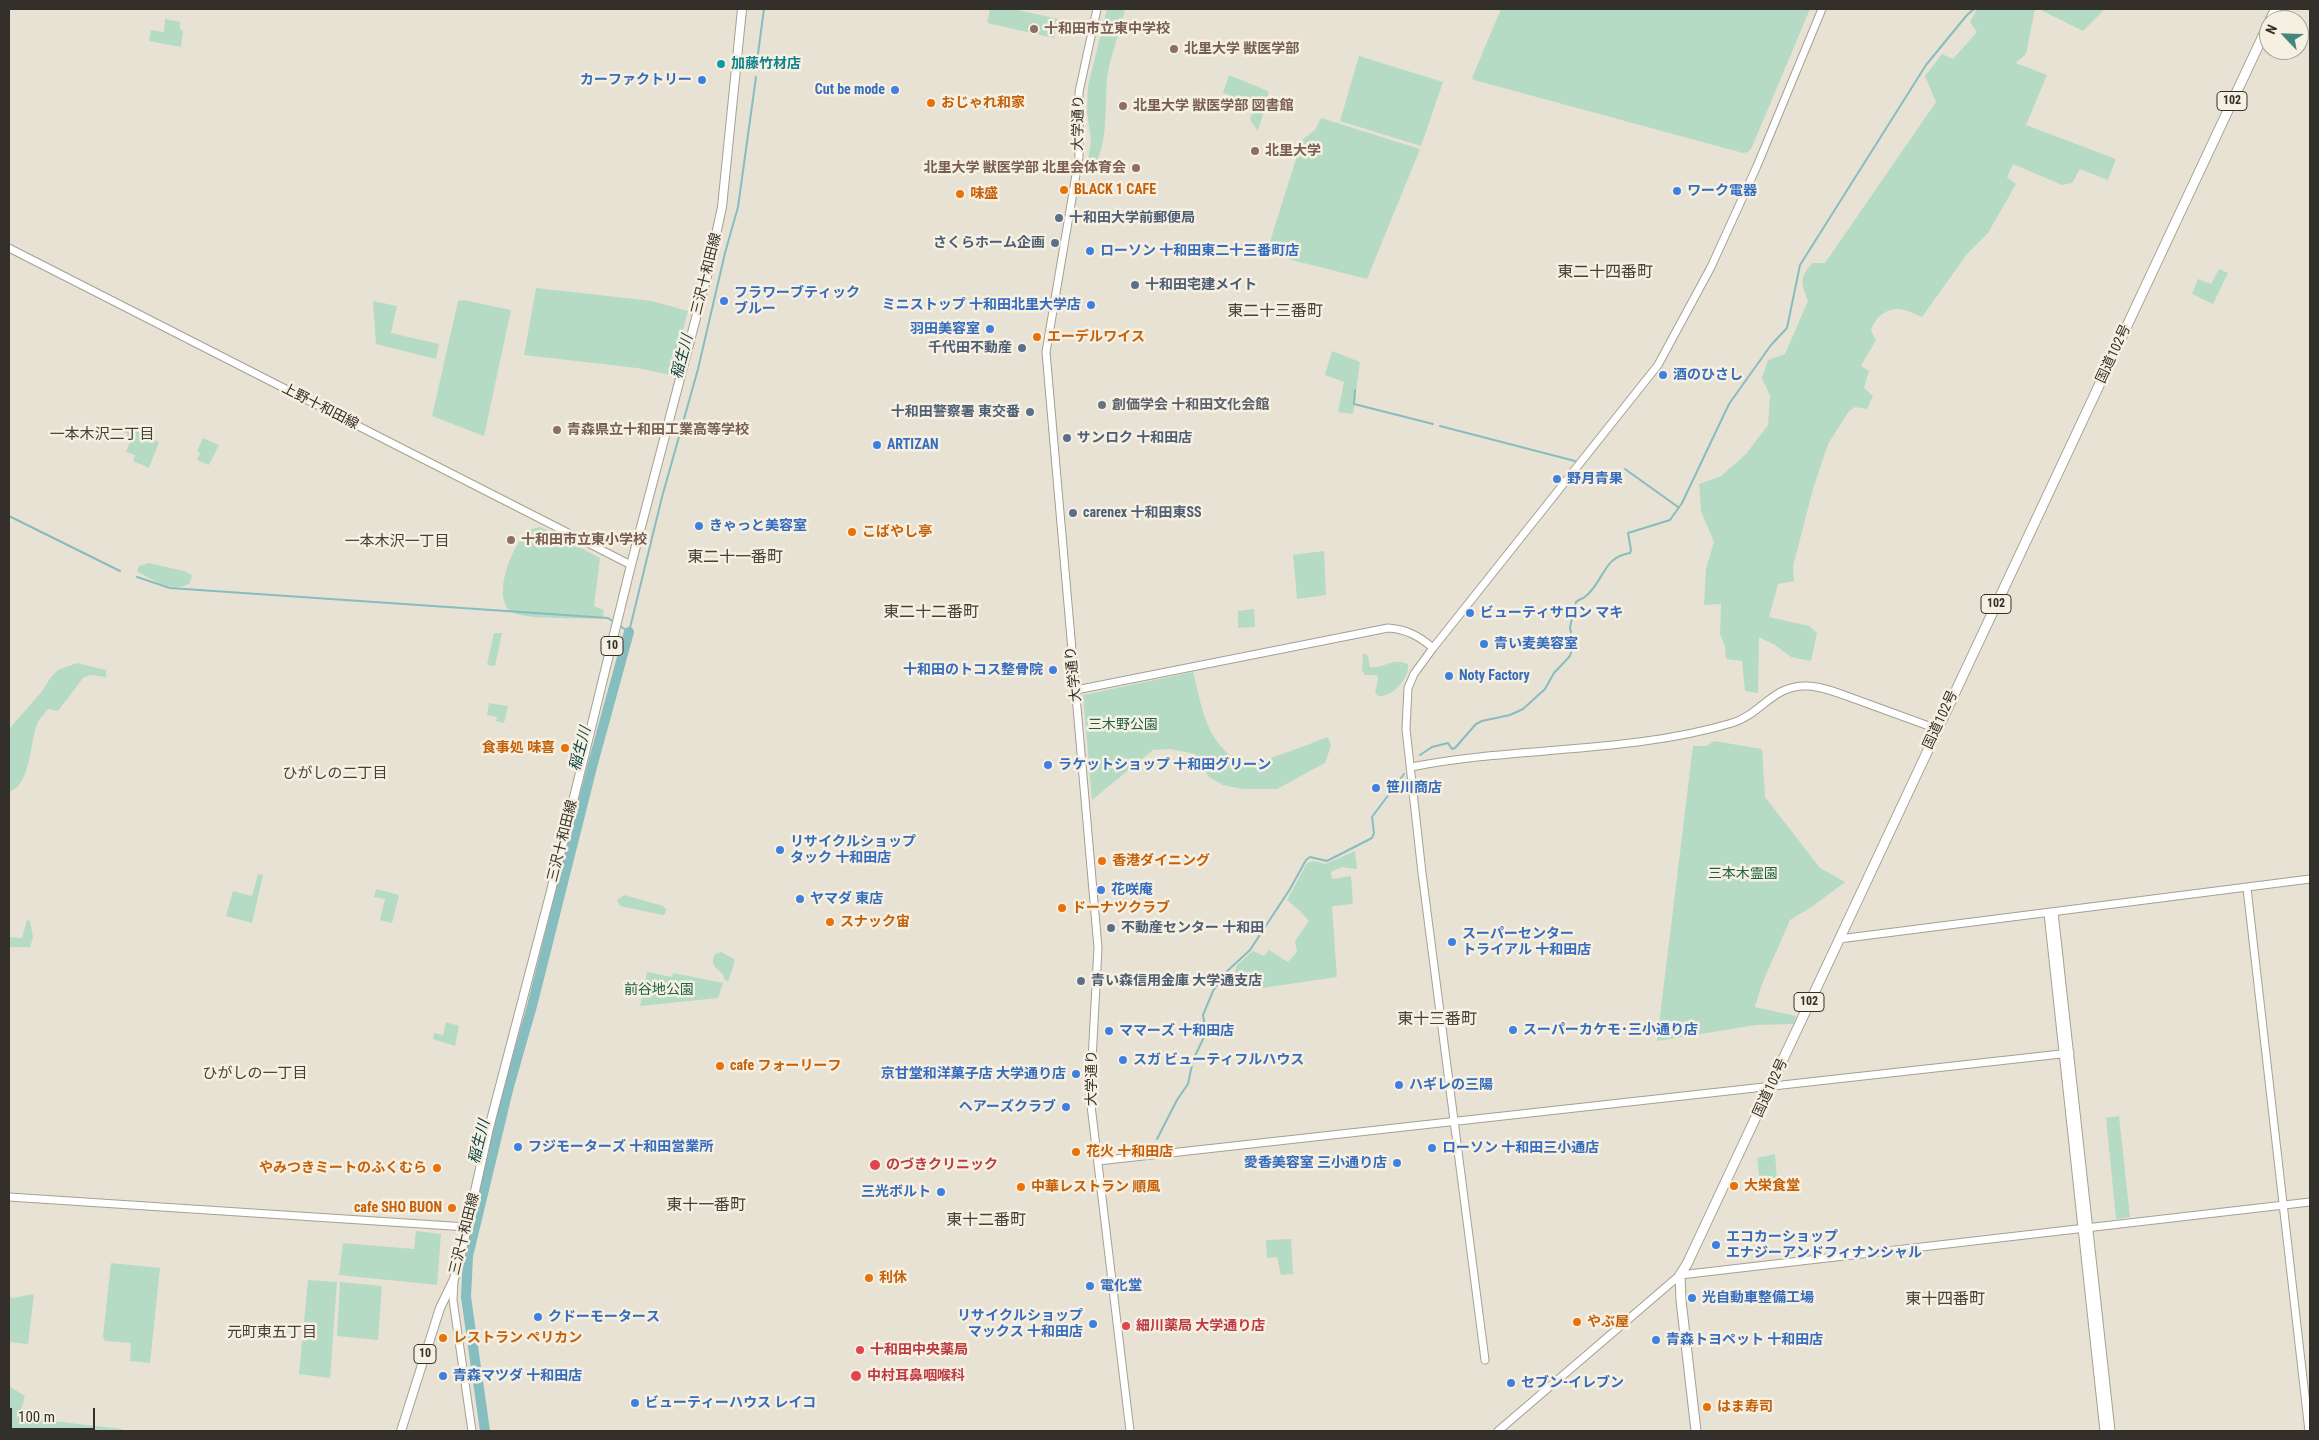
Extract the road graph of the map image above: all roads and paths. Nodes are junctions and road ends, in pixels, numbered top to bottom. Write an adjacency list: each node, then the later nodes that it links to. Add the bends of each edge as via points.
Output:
1 (742, 9): 6 (main road, 三沢十和田線 / 10, via 719,225)
2 (1097, 9): 8 (street, 大学通り, via 1079,92 1079,157 1046,352)
3 (1822, 9): 7 (street, via 1711,267 1658,365)
4 (2259, 44): 9 (highway, 国道102号 / 102)
5 (9, 248): 6 (street, 上野十和田線)
6 (631, 565): 22 (main road, 三沢十和田線 / 10)
7 (1433, 648): 8 (street, via 1414,634 1388,628); 10 (street, via 1408,688 1406,729)
8 (1076, 690): 18 (street, 大学通り, via 1098,948 1090,1097)
9 (1937, 729): 10 (street, via 1832,691 1808,686 1777,693 1742,719 1686,735); 14 (highway, 国道102号 / 102)
10 (1411, 767): 17 (street)
11 (2310, 879): 12 (street)
12 (2247, 888): 13 (street); 21 (street)
13 (2051, 913): 14 (street); 15 (street)
14 (1838, 939): 16 (highway, 国道102号 / 102)
15 (2066, 1053): 16 (street); 23 (street)
16 (1772, 1085): 17 (street); 24 (highway, 国道102号 / 102)
17 (1454, 1121): 18 (street); 26 (street)
18 (1098, 1161): 29 (street, 大学通り)
19 (9, 1197): 22 (street)
20 (2310, 1202): 21 (street)
21 (2283, 1205): 23 (street); 34 (street)
22 (467, 1227): 25 (main road, 三沢十和田線 / 10)
23 (2086, 1229): 24 (street); 32 (street); 33 (street)
24 (1680, 1275): 30 (street); 31 (highway)
25 (454, 1279): 27 (main road, 三沢十和田線 / 10, via 440,1308); 28 (street, 10, via 453,1300)
26 (1486, 1360)
27 (401, 1431)
28 (472, 1431)
29 (1130, 1431)
30 (1498, 1431)
31 (1696, 1431)
32 (2104, 1431)
33 (2111, 1431)
34 (2309, 1431)

